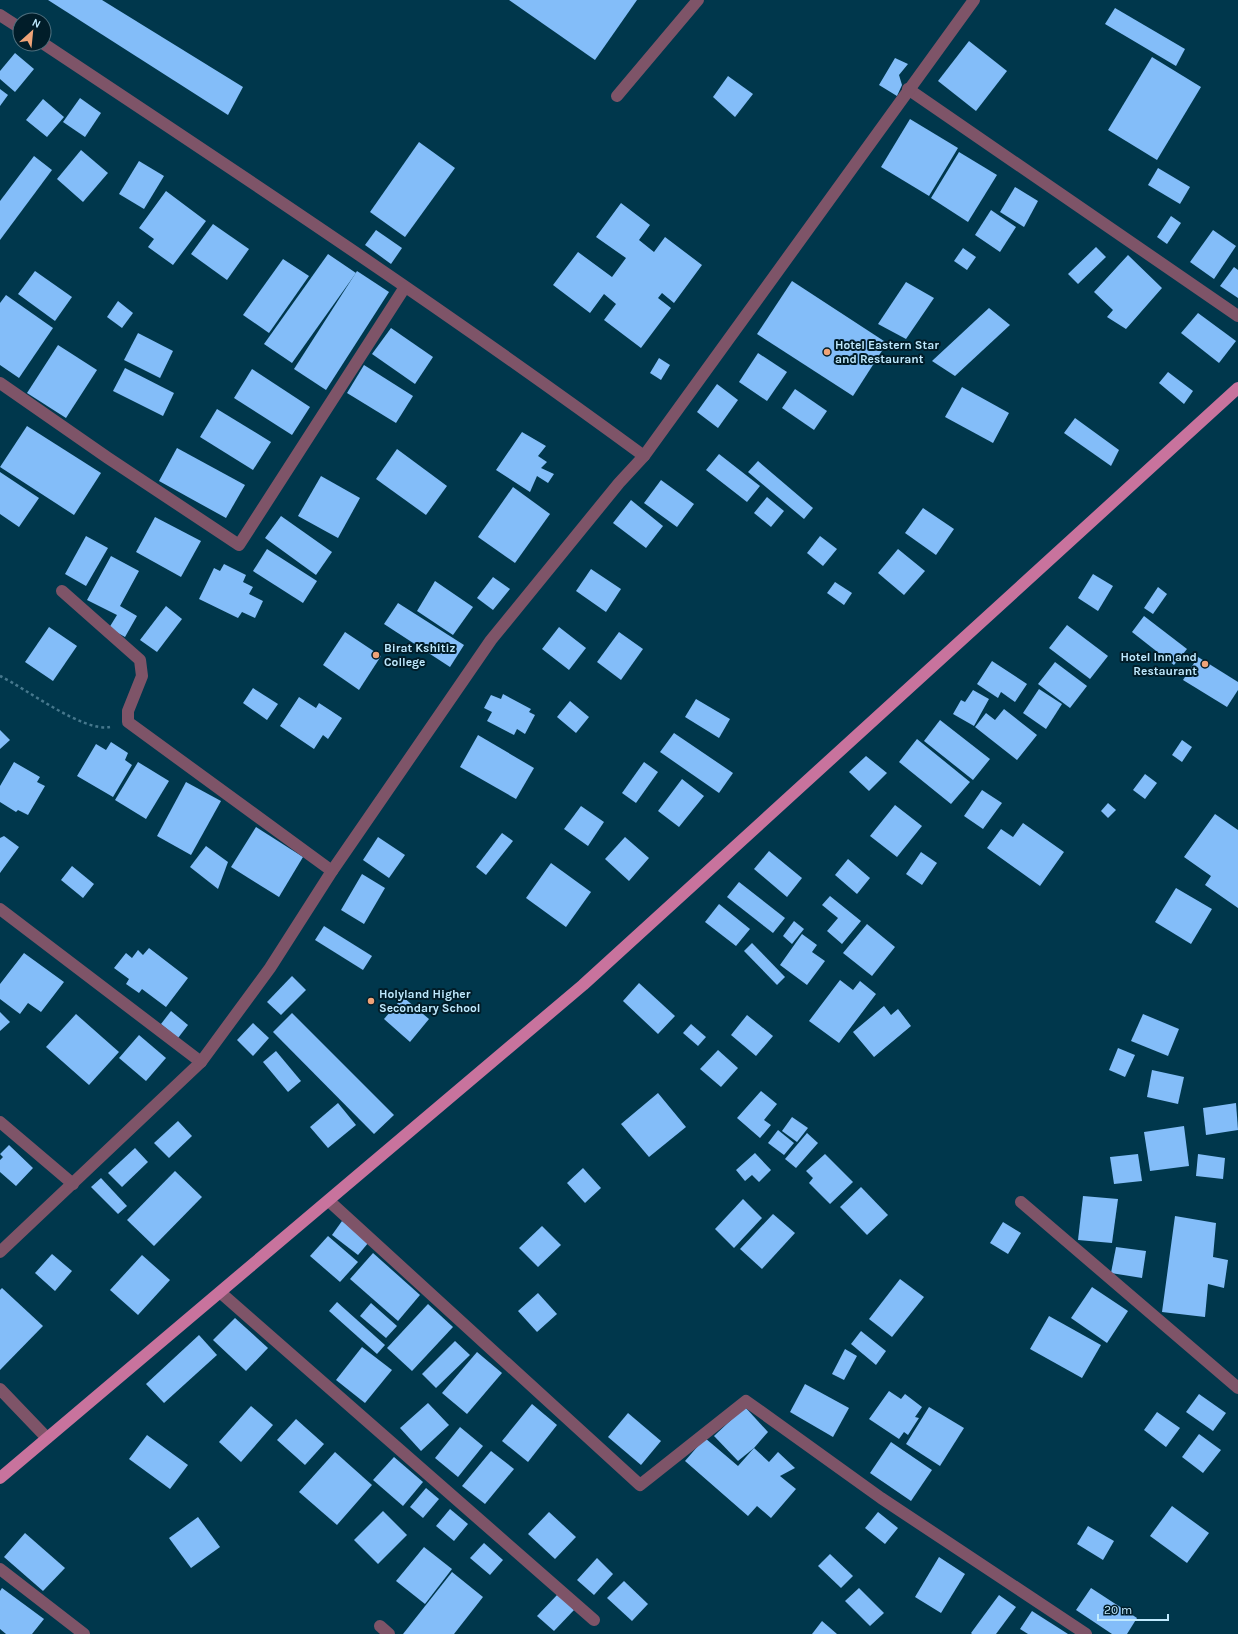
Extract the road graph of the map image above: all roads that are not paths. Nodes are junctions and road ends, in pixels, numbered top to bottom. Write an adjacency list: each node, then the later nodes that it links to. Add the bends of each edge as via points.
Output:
1 (698, 0): 7 (street)
2 (974, 0): 6 (street)
3 (0, 14): 4 (street)
4 (12, 22)
5 (52, 49): 8 (street)
6 (908, 89): 9 (street); 12 (street)
7 (617, 96)
8 (405, 286): 10 (street, via 239,545); 12 (street)
9 (1238, 316)
10 (0, 383)
11 (1238, 388): 19 (main road, via 583,985)
12 (644, 456): 14 (street, via 491,640)
13 (62, 592): 14 (street, via 140,660 142,676 128,711 128,722)
14 (332, 871): 16 (street, via 270,968)
15 (0, 909): 16 (street)
16 (201, 1062): 18 (street)
17 (0, 1122): 18 (street)
18 (73, 1184): 21 (street)
19 (328, 1201): 22 (main road); 30 (street, via 640,1485 746,1401 881,1498)
20 (1021, 1202): 23 (street)
21 (0, 1252)
22 (221, 1293): 25 (main road); 28 (street)
23 (1238, 1388)
24 (0, 1389): 25 (street)
25 (47, 1438): 26 (main road)
26 (0, 1478)
27 (0, 1569): 29 (street)
28 (594, 1620)
29 (84, 1634)
30 (1086, 1634)

